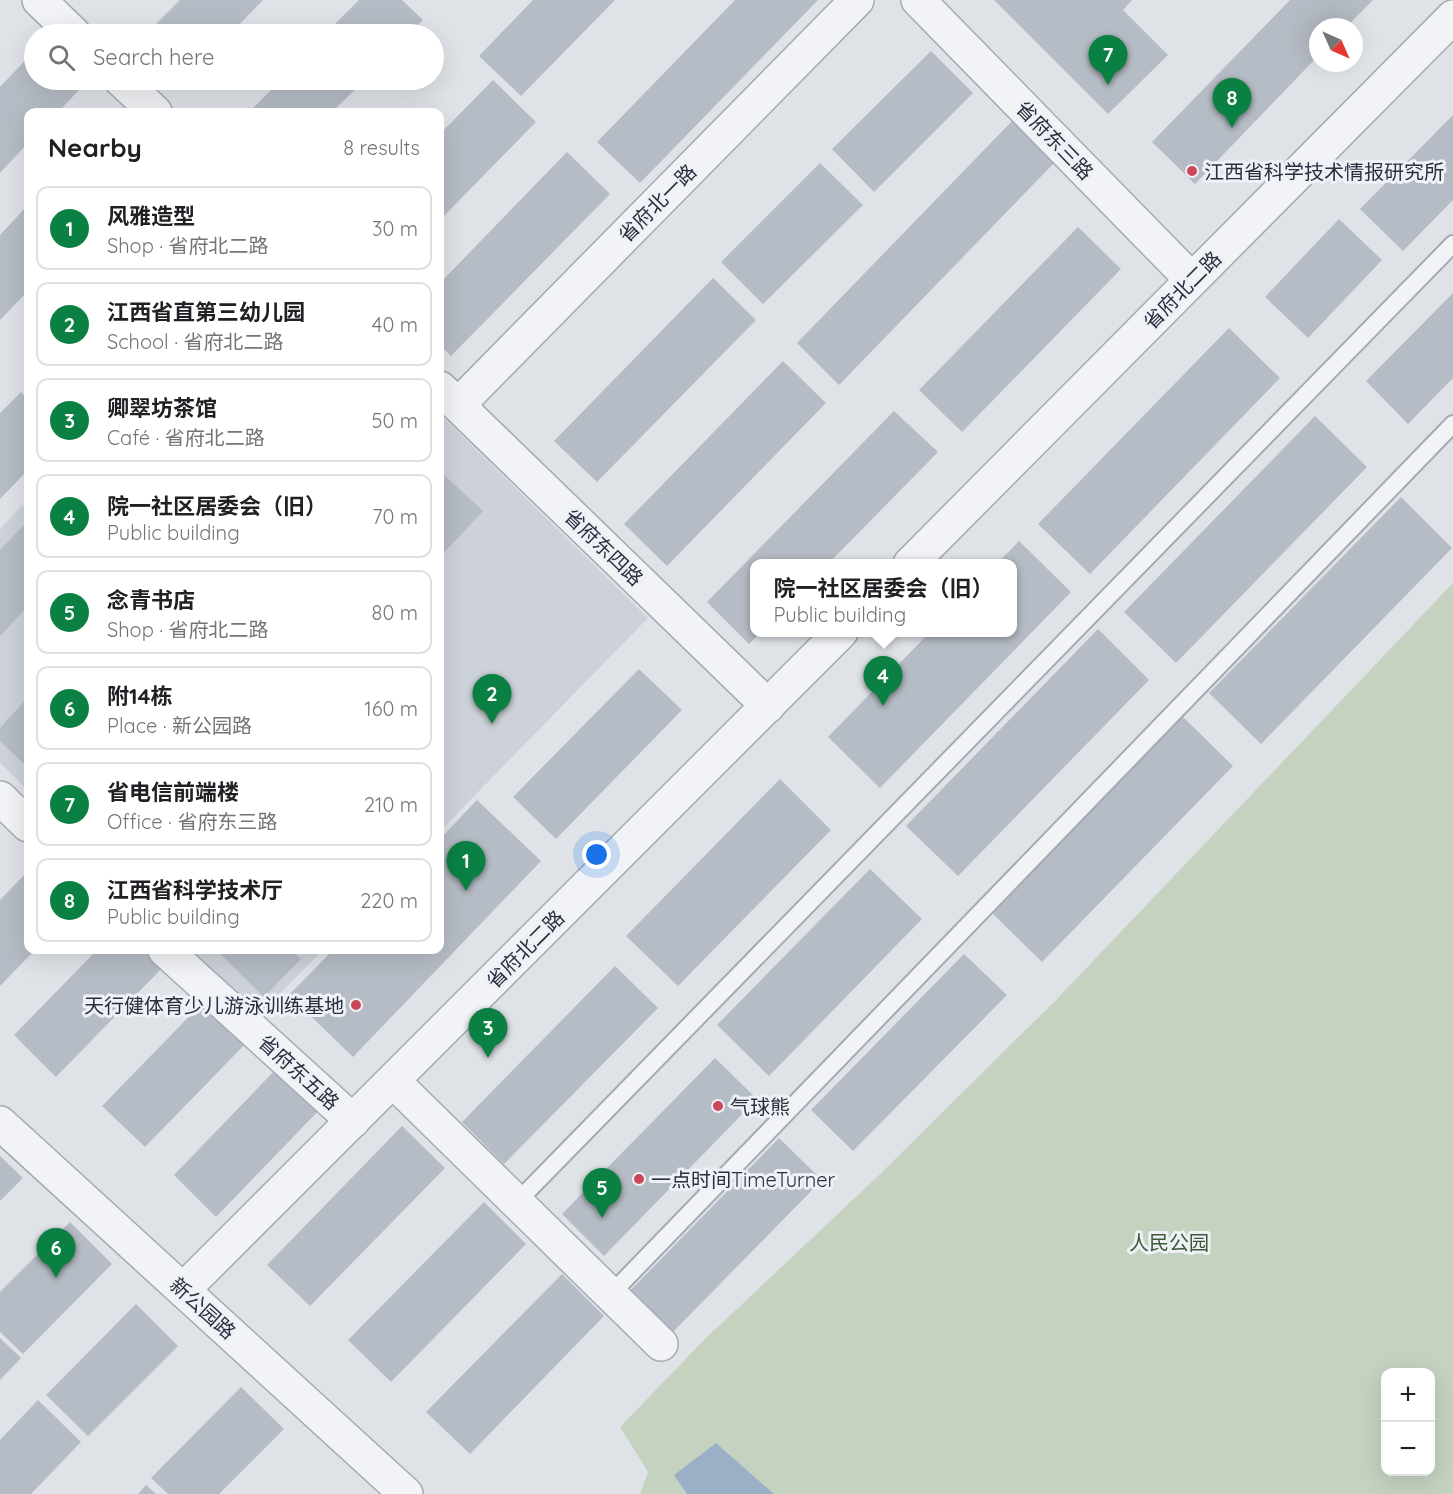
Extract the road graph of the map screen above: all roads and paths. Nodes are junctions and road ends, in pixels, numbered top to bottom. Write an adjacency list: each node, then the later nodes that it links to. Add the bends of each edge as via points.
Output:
1 (39, 0): 5 (street)
2 (857, 0): 10 (street, 省府北一路)
3 (918, 0): 9 (street, 省府东三路)
4 (1453, 17): 9 (street, 省府北二路)
5 (64, 24)
6 (132, 90): 7 (street)
7 (151, 108)
8 (1453, 244): 21 (lane)
9 (1192, 280): 12 (street, 省府北二路)
10 (449, 397): 14 (street, 省府东四路)
11 (1453, 424): 23 (lane)
12 (915, 559)
13 (837, 637): 14 (street, 省府北二路)
14 (768, 706): 18 (street, 省府北二路)
15 (0, 798): 16 (street)
16 (24, 821)
17 (169, 954): 19 (street, 省府东五路)
18 (393, 1082): 19 (street, 省府北二路); 21 (street)
19 (353, 1121): 22 (street, 省府北二路)
20 (0, 1123): 22 (street, 新公园路)
21 (516, 1203): 23 (street)
22 (183, 1290): 25 (street, 新公园路)
23 (610, 1295): 24 (street)
24 (661, 1344)
25 (406, 1494)

